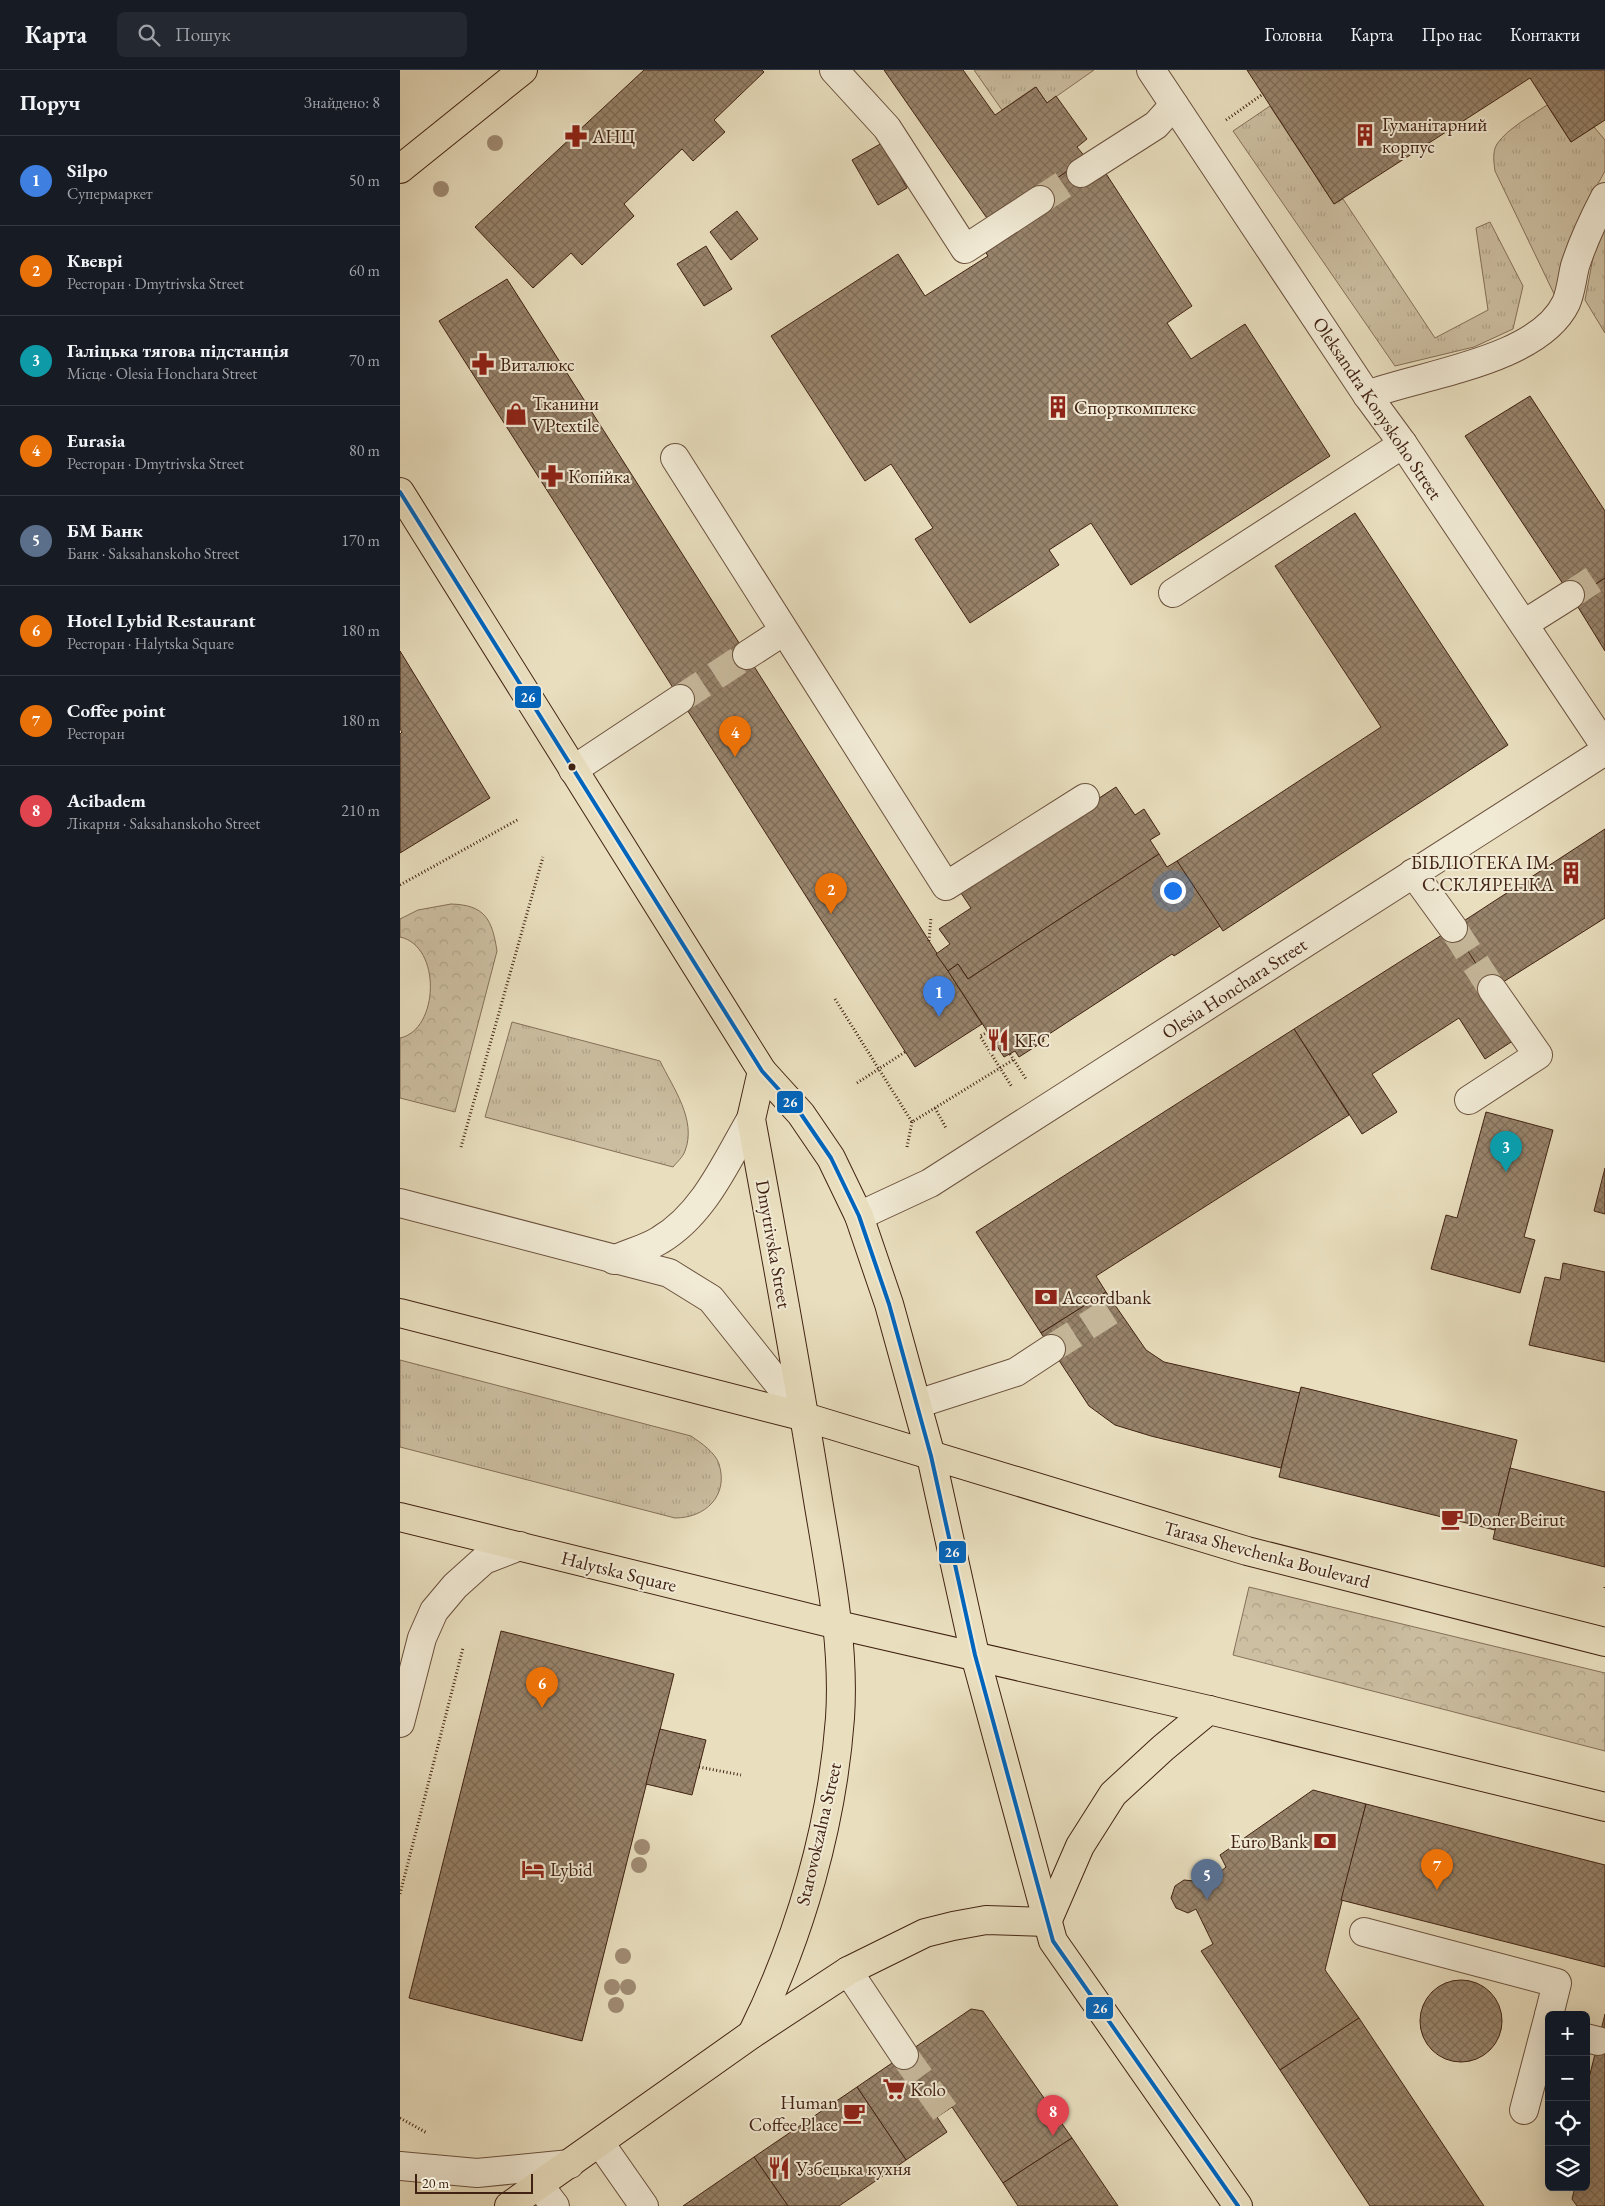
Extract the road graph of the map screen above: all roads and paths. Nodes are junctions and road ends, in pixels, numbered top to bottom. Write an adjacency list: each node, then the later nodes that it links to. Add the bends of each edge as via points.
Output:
1 (523, 70): 7 (main road)
2 (834, 70): 10 (street, via 887,128 965,249)
3 (1161, 73): 5 (street, Oleksandra Konyskoho Street)
4 (1263, 94): 6 (path)
5 (1174, 105): 8 (street, via 1156,125); 11 (street, Oleksandra Konyskoho Street)
6 (1218, 126)
7 (400, 169)
8 (1081, 173)
9 (1605, 196): 11 (street, via 1586,232 1566,303 1548,327 1524,345 1484,361)
10 (1040, 200)
11 (1367, 395): 12 (street, Oleksandra Konyskoho Street)
12 (1402, 444): 15 (street); 17 (street, Oleksandra Konyskoho Street)
13 (675, 458): 18 (street)
14 (400, 492): 23 (main road)
15 (1173, 593)
16 (1570, 595): 17 (street)
17 (1524, 624): 21 (street, Oleksandra Konyskoho Street)
18 (784, 631): 19 (street); 24 (street, via 946,886)
19 (747, 656)
20 (680, 699): 23 (street)
21 (1605, 746)
22 (1605, 751): 27 (street, Olesia Honchara Street)
23 (573, 770): 40 (main road)
24 (1085, 798)
25 (519, 819): 28 (path)
26 (543, 857): 49 (path)
27 (1413, 873): 30 (street); 52 (street, Olesia Honchara Street, via 930,1183)
28 (400, 885)
29 (931, 915): 31 (path)
30 (1452, 928)
31 (929, 941)
32 (1492, 990): 44 (street, via 1538,1055)
33 (835, 999): 39 (path)
34 (988, 1032): 38 (path, via 980,1036)
35 (905, 1052): 39 (path)
36 (1010, 1054): 37 (path)
37 (1014, 1060): 38 (path); 41 (path)
38 (1000, 1068): 43 (path); 45 (path)
39 (878, 1069): 42 (path); 47 (path)
40 (762, 1071): 46 (main road, Dmytrivska Street); 52 (main road, via 801,1114 831,1158)
41 (1026, 1079)
42 (857, 1083)
43 (1012, 1087)
44 (1469, 1100)
45 (935, 1108): 47 (path); 48 (path)
46 (752, 1119): 53 (street, via 690,1217 659,1241); 57 (main road, Dmytrivska Street)
47 (912, 1122): 50 (path)
48 (946, 1128)
49 (461, 1147)
50 (907, 1147)
51 (400, 1203): 53 (street)
52 (858, 1216): 56 (main road)
53 (614, 1260): 57 (street, via 669,1273 711,1299)
54 (400, 1313): 57 (main road)
55 (1051, 1349): 56 (street, via 1016,1372)
56 (917, 1404): 58 (main road)
57 (805, 1417): 58 (main road); 61 (main road)
58 (931, 1456): 62 (main road, Tarasa Shevchenka Boulevard, via 1247,1550); 64 (main road)
59 (400, 1517): 60 (main road, Halytska Square)
60 (520, 1546): 61 (main road, Halytska Square); 66 (street, via 484,1560 434,1610 422,1638)
61 (838, 1625): 64 (main road, Halytska Square); 76 (main road, Starovokzalna Street, via 840,1716 830,1800 798,1924 773,1992)
62 (1605, 1642)
63 (463, 1648): 70 (path)
64 (975, 1655): 65 (main road); 71 (main road)
65 (1209, 1710): 69 (main road); 71 (main road, via 1114,1794 1080,1846)
66 (400, 1724)
67 (699, 1767): 68 (path)
68 (741, 1775)
69 (1605, 1807)
70 (400, 1894)
71 (1047, 1922): 73 (main road, Starovokzalna Street, via 986,1920 953,1926 925,1934); 85 (main road, via 1054,1941)
72 (1364, 1932): 74 (street, via 1557,1983)
73 (848, 1971): 76 (main road, Starovokzalna Street); 77 (street)
74 (1551, 2011)
75 (1545, 2033): 78 (street)
76 (752, 2034): 79 (main road, Starovokzalna Street)
77 (904, 2055)
78 (1524, 2110)
79 (600, 2143): 80 (main road, Starovokzalna Street); 84 (street)
80 (570, 2164): 81 (street, via 476,2173); 82 (main road, Starovokzalna Street)
81 (400, 2166)
82 (547, 2195): 83 (main road, Starovokzalna Street)
83 (509, 2206)
84 (644, 2206)
85 (1238, 2206)

